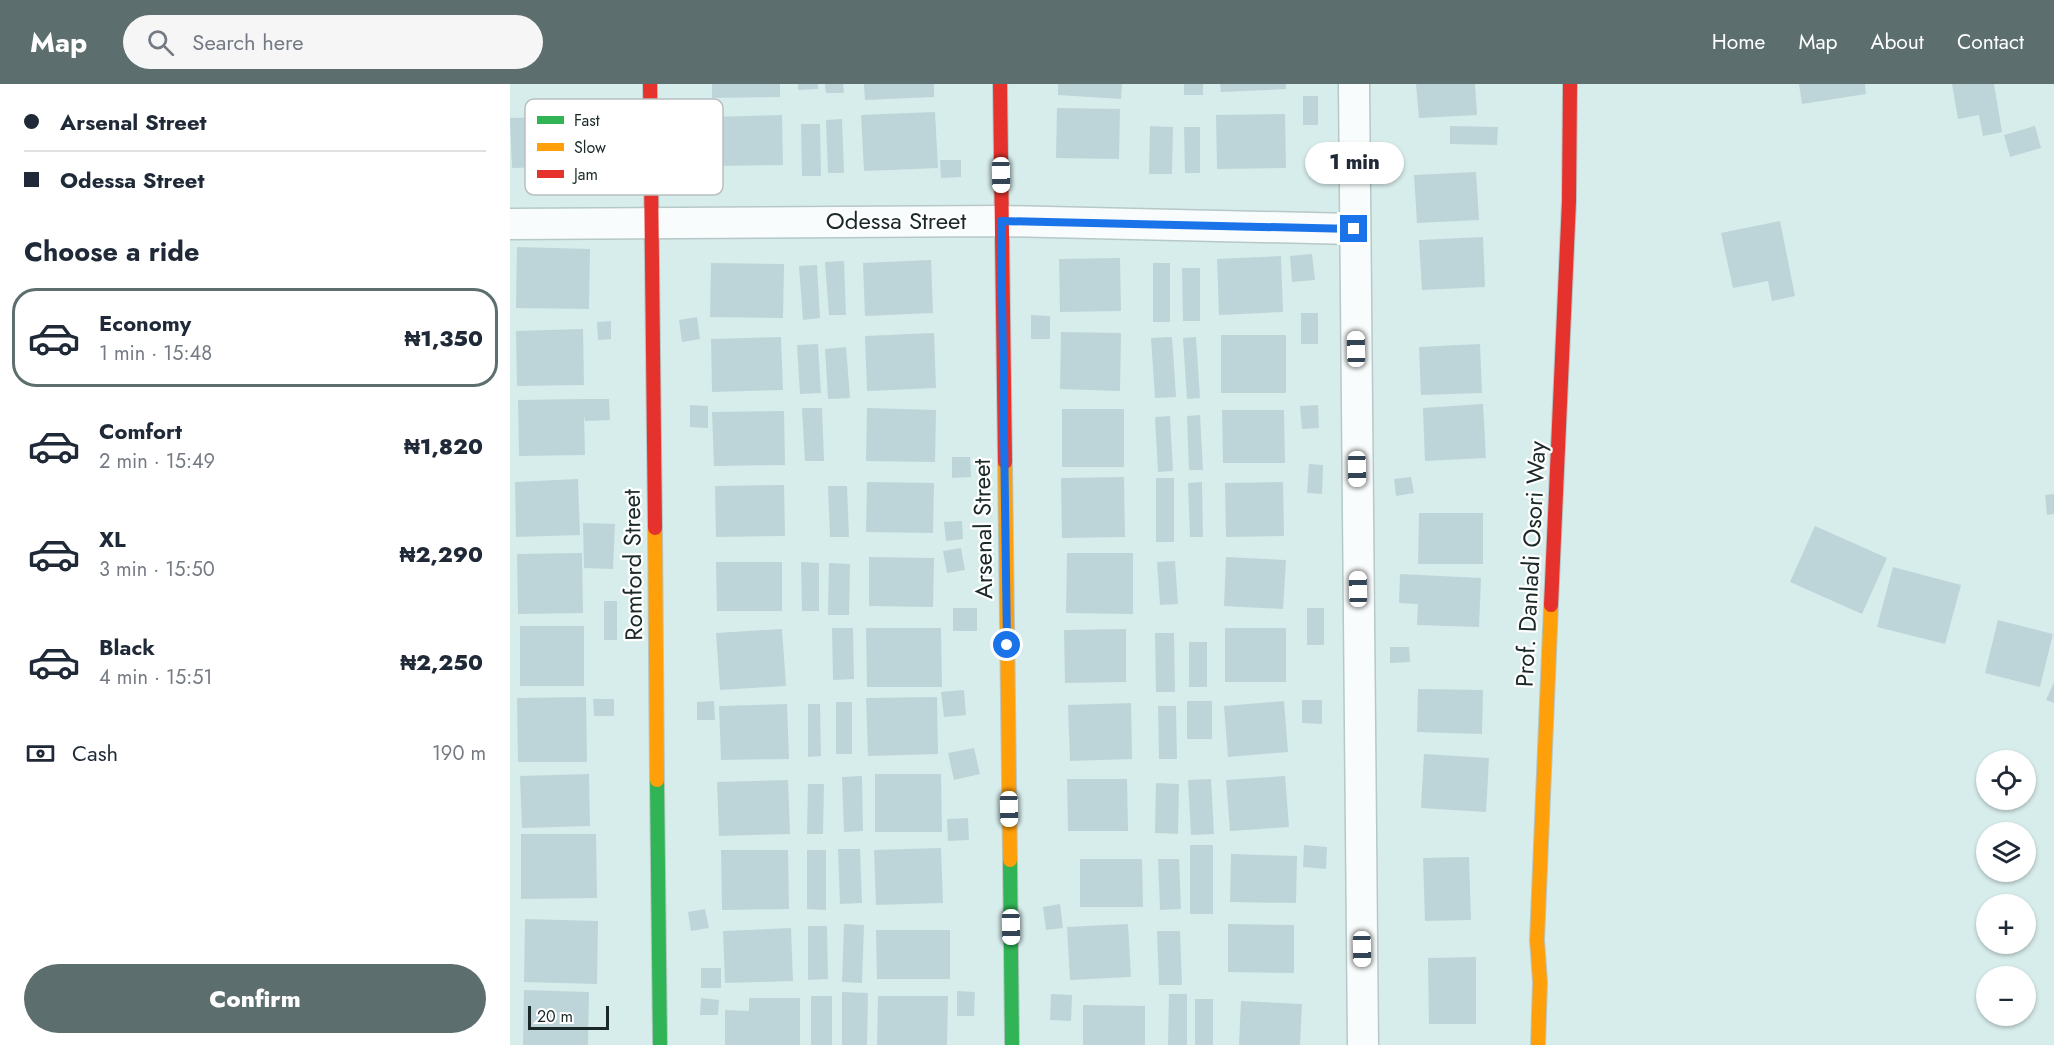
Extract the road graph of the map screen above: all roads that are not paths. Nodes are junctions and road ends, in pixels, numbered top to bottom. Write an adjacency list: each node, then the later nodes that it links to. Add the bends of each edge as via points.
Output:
1 (650, 84): 5 (street, Romford Street)
2 (1000, 84): 7 (street, Arsenal Street)
3 (1354, 84): 10 (street)
4 (1570, 84): 14 (street, Prof. Danladi Osori Way, via 1537,940)
5 (650, 99)
6 (652, 195): 8 (street, Romford Street)
7 (1001, 221): 8 (street, Odessa Street); 10 (street, Odessa Street); 12 (street, Arsenal Street)
8 (652, 223): 9 (street, Odessa Street); 11 (street, Romford Street)
9 (510, 224)
10 (1354, 229): 13 (street)
11 (660, 1045)
12 (1012, 1045)
13 (1363, 1045)
14 (1538, 1045)

